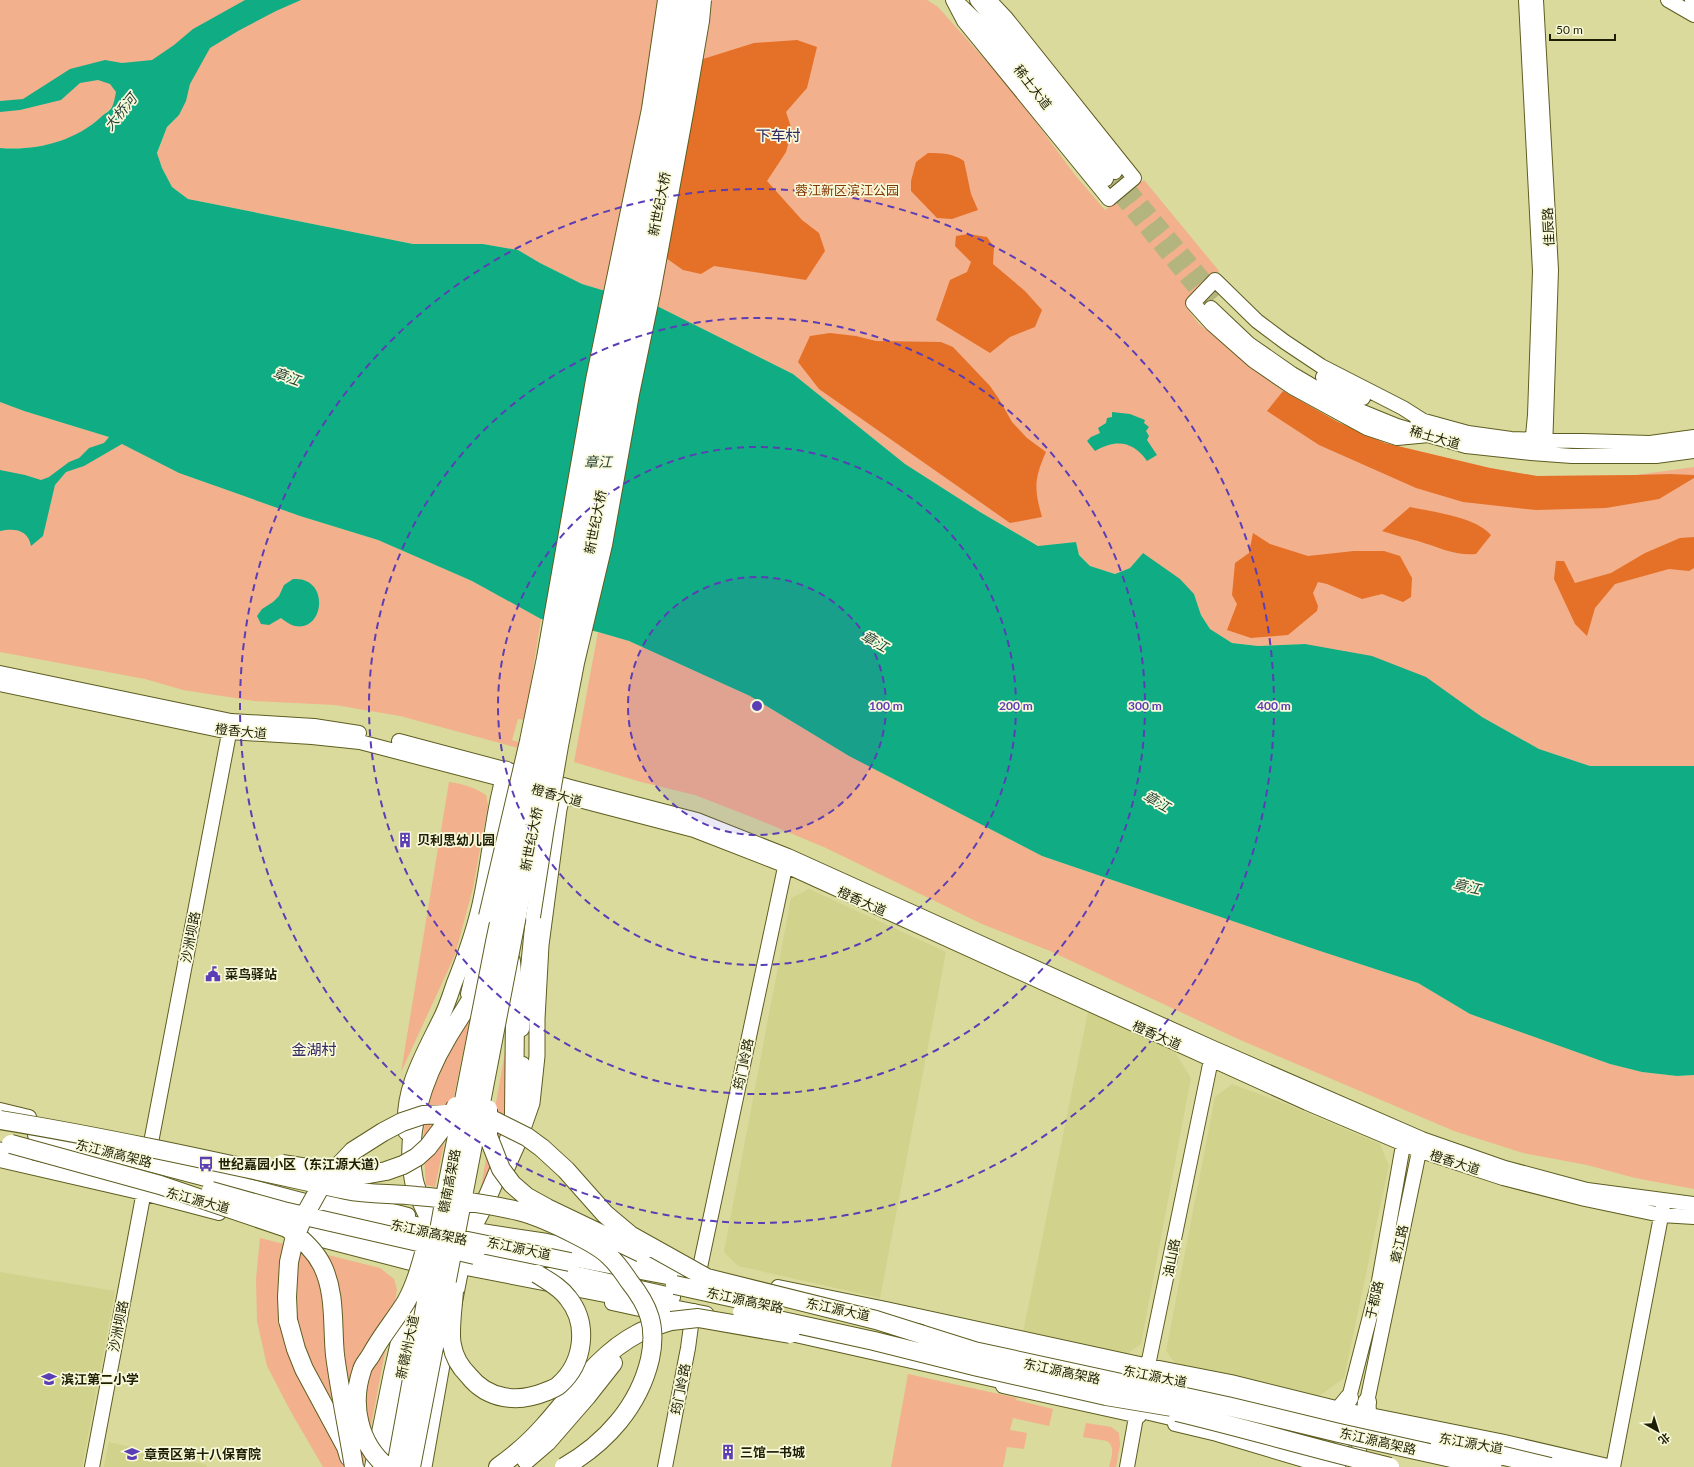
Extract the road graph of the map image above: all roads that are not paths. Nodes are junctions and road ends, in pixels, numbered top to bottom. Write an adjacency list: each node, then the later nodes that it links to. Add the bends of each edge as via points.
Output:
1 (665, 0): 31 (street, bridge, via 649,109 593,380 544,658 470,990 425,1059)
2 (675, 0): 27 (highway, 新世纪大桥, bridge, via 662,104 624,288)
3 (693, 0): 27 (highway, 新世纪大桥, bridge, via 678,106)
4 (704, 0): 42 (street, bridge, via 653,293 605,545 577,664 547,827 533,917 523,1018 524,1099 521,1117 511,1154)
5 (954, 0): 6 (street, 稀土大道, via 975,19 1111,176 1023,55); 7 (street, via 964,21 1109,199 1134,178)
6 (977, 0)
7 (989, 0)
8 (1526, 0): 17 (street, 佳辰路, via 1540,271)
9 (1536, 0): 17 (street, 佳辰路, via 1551,270)
10 (1668, 0): 11 (street)
11 (1694, 15)
12 (1219, 297): 14 (street, 稀土大道, via 1254,330 1294,359 1343,389 1396,413)
13 (1211, 308): 15 (street, 稀土大道, via 1249,344 1292,374 1343,404 1397,426)
14 (1425, 422): 15 (street, via 1321,366 1285,342 1257,321 1215,280 1193,303 1212,324 1254,361 1292,387 1367,428 1397,438); 17 (street, 稀土大道)
15 (1429, 435): 17 (street, 稀土大道, via 1466,446)
16 (1694, 437): 17 (street, 稀土大道, via 1650,443)
17 (1539, 447): 18 (street, 稀土大道, via 1656,456)
18 (1694, 451)
19 (0, 666): 22 (street, via 57,677)
20 (0, 673): 22 (street, 橙香大道)
21 (0, 684): 23 (street, 橙香大道)
22 (142, 703): 23 (street, 橙香大道)
23 (230, 727): 24 (street, 橙香大道, via 314,726 368,734); 38 (street, 沙洲坝路)
24 (505, 774): 25 (street, 橙香大道); 31 (main road, via 479,909 471,937 440,1019 412,1081)
25 (564, 791): 26 (street, 橙香大道); 42 (main road, via 559,809 541,945 537,1056 532,1103 513,1156)
26 (786, 861): 28 (street, 橙香大道); 51 (street, 筠门岭路)
27 (503, 945): 29 (highway, 赣南高架路, bridge); 30 (highway, 赣南高架路, bridge); 38 (highway, bridge, via 457,1102 439,1133 417,1157 386,1171 358,1176 261,1160); 40 (highway, via 433,1062 416,1108); 47 (highway, via 515,1014 514,1116 499,1170); 51 (highway, bridge, via 488,1100 488,1136 502,1169 517,1189 547,1208 654,1259)
28 (1212, 1053): 35 (street, 橙香大道, via 1307,1103); 55 (street, 油山路)
29 (482, 1098): 48 (highway, bridge, via 472,1197 454,1281 451,1344 458,1364 474,1383 488,1392 523,1399 558,1386 569,1373 580,1352 582,1333 577,1311 558,1287 537,1274); 66 (highway, 赣南高架路, bridge)
30 (464, 1105): 64 (highway, bridge, via 445,1167 420,1271 406,1301 380,1338 362,1370 357,1404 361,1429 368,1444); 65 (highway, 赣南高架路, bridge)
31 (406, 1106): 40 (main road, via 405,1129)
32 (0, 1110): 38 (street)
33 (0, 1119): 38 (highway, bridge)
34 (0, 1126): 54 (highway, 东江源高架路, bridge, via 84,1145 381,1223 860,1325)
35 (1405, 1137): 37 (street, 橙香大道); 57 (street, 于都路, via 1378,1281)
36 (4, 1145): 41 (main road, 东江源大道, via 79,1167); 48 (highway, 东江源高架路, bridge, via 82,1155 283,1211); 62 (highway, bridge, via 160,1185 287,1228 301,1238 322,1265 332,1298 335,1354)
37 (1420, 1145): 44 (street, 橙香大道, via 1518,1182 1585,1200); 59 (street, 章江路)
38 (150, 1149): 46 (main road, 东江源大道, via 335,1206); 71 (highway, bridge, via 355,1192 416,1196 520,1211 555,1224 593,1243 610,1256 642,1297 651,1316 653,1346 637,1396 619,1423 594,1447)
39 (0, 1160): 41 (street)
40 (412, 1168): 46 (main road, via 415,1182)
41 (144, 1190): 49 (main road, 东江源大道); 61 (street, 沙洲坝路)
42 (489, 1203): 47 (street)
43 (1694, 1204): 44 (street, 橙香大道)
44 (1662, 1208): 45 (street, 橙香大道); 80 (street)
45 (1694, 1217)
46 (433, 1224): 47 (main road, 东江源大道); 49 (main road, 新赣州大道)
47 (469, 1233): 50 (main road); 51 (street, via 547,1242); 55 (main road, 东江源大道, via 550,1255 780,1297 984,1342)
48 (475, 1255): 54 (highway, 东江源高架路, bridge, via 874,1341)
49 (423, 1264): 50 (main road, 东江源大道); 63 (street, via 391,1373); 64 (main road, 新赣州大道)
50 (460, 1270): 52 (main road, 东江源大道); 67 (main road); 68 (street)
51 (703, 1275): 54 (highway, bridge, via 876,1320); 55 (street, via 886,1308); 62 (highway, bridge, via 630,1235 605,1214 566,1170 542,1148 494,1120 470,1113 423,1115 383,1132 353,1151 322,1184 302,1220 289,1262 288,1312 296,1349 346,1447)
52 (692, 1316): 58 (main road, 东江源大道); 72 (street, 筠门岭路)
53 (671, 1321): 54 (highway, bridge, via 698,1318); 69 (highway, via 636,1334 598,1362 544,1427 520,1451); 70 (highway, via 628,1346 547,1442)
54 (981, 1360): 56 (highway, 东江源高架路, bridge)
55 (1148, 1370): 57 (main road, 东江源大道, via 1231,1391); 58 (street, 油山路)
56 (1106, 1388): 75 (highway, bridge, via 1335,1454); 76 (highway, 东江源高架路, bridge); 77 (highway, 东江源高架路, bridge, via 1227,1406); 78 (highway, bridge, via 1228,1398 1341,1426 1496,1454)
57 (1341, 1411): 59 (main road, 东江源大道); 60 (street, 于都路)
58 (1137, 1413): 60 (main road, 东江源大道, via 1216,1429); 73 (street, 油山路)
59 (1372, 1417): 74 (street, 章江路); 79 (main road, 东江源大道); 80 (street, via 1500,1440)
60 (1325, 1465): 74 (main road, 东江源大道)
61 (92, 1467)
62 (353, 1467)
63 (372, 1467)
64 (386, 1467)
65 (396, 1467)
66 (411, 1467)
67 (424, 1467)
68 (430, 1467)
69 (498, 1467)
70 (518, 1467)
71 (564, 1467)
72 (666, 1467)
73 (1126, 1467)
74 (1356, 1467)
75 (1390, 1467)
76 (1438, 1467)
77 (1492, 1467)
78 (1550, 1467)
79 (1584, 1467)
80 (1613, 1467)

